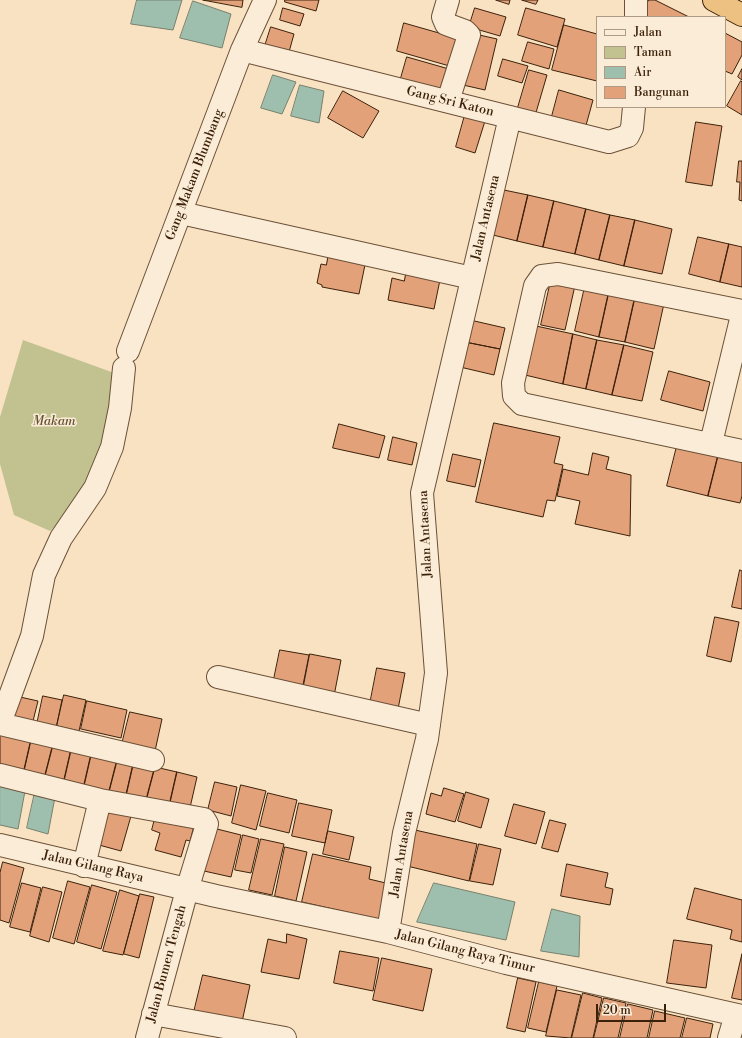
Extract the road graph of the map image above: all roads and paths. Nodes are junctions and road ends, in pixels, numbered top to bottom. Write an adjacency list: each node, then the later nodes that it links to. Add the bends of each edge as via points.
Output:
1 (264, 0): 5 (street, Gang Makam Blumbang)
2 (448, 0): 6 (street, via 443,17 446,24 465,31 468,35)
3 (636, 0): 4 (street)
4 (636, 16)
5 (242, 50): 6 (street, Gang Sri Katon); 9 (street, Gang Makam Blumbang)
6 (448, 101): 8 (street, Gang Sri Katon)
7 (634, 108): 8 (street, Gang Sri Katon, via 632,128 628,136 609,142)
8 (510, 117): 10 (street, Jalan Antasena)
9 (181, 213): 10 (street); 16 (street, Gang Makam Blumbang, via 126,359 120,408 110,453 95,488 60,538 44,575 32,636)
10 (472, 278): 17 (street, Jalan Antasena, via 422,493 436,674)
11 (742, 311): 13 (street, via 558,274 542,276 535,286 513,383 514,396 522,404)
12 (742, 315): 13 (street)
13 (711, 443): 14 (street)
14 (742, 450)
15 (218, 677): 17 (street)
16 (0, 724): 18 (street)
17 (429, 725): 24 (street, Jalan Antasena, via 404,833)
18 (153, 760)
19 (0, 775): 20 (street, Jalan Bumen Tengah)
20 (100, 800): 22 (street); 23 (street, Jalan Bumen Tengah, via 204,819 207,824)
21 (0, 845): 22 (street, Jalan Gilang Raya)
22 (84, 866): 23 (street, Jalan Gilang Raya)
23 (187, 890): 24 (street, Jalan Gilang Raya Timur); 25 (street, Jalan Bumen Tengah)
24 (388, 932): 26 (street, Jalan Gilang Raya Timur, via 506,963)
25 (153, 1014): 27 (street, Jalan Bumen Tengah); 28 (street)
26 (739, 1016): 29 (street)
27 (146, 1038)
28 (285, 1038)
29 (729, 1038)

